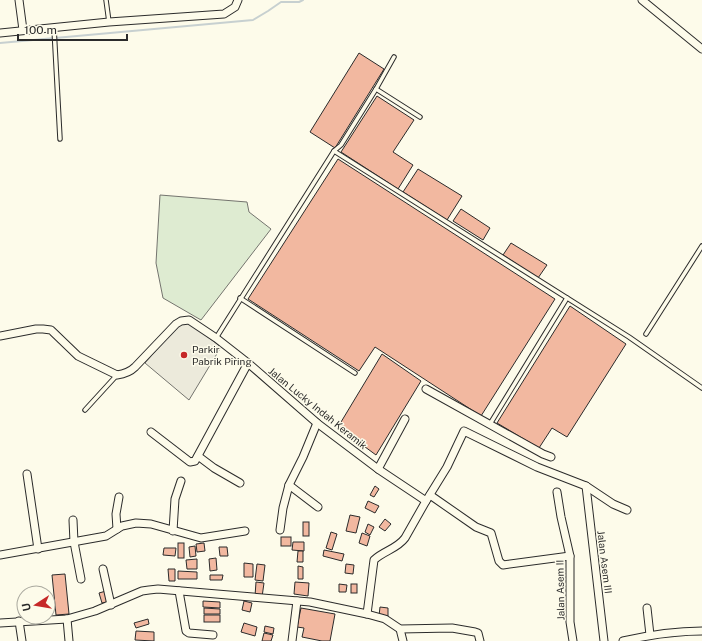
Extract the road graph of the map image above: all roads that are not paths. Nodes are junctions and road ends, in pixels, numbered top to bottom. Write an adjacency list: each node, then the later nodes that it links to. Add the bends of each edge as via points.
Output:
1 (19, 0): 6 (street)
2 (106, 0): 5 (lane)
3 (238, 0): 5 (street, via 235,8 224,14)
4 (642, 0): 9 (street)
5 (108, 22): 7 (street)
6 (23, 30): 7 (street); 8 (street)
7 (55, 31): 13 (lane)
8 (0, 33)
9 (702, 48)
10 (394, 57): 11 (lane)
11 (376, 89): 12 (lane); 14 (lane, via 341,145)
12 (420, 117)
13 (60, 139)
14 (334, 151): 16 (lane); 17 (lane)
15 (702, 246): 18 (lane)
16 (240, 298): 20 (lane); 22 (lane)
17 (567, 298): 24 (lane, via 629,336); 29 (lane)
18 (646, 334)
19 (0, 336): 23 (street, via 51,330 78,356)
20 (216, 338): 21 (street, Jalan Lucky Indah Keramik); 23 (street, Jalan Lucky Indah Keramik, via 189,320 181,321 172,327 135,368)
21 (248, 363): 28 (street, Jalan Lucky Indah Keramik); 31 (street)
22 (355, 373)
23 (117, 375): 26 (lane)
24 (702, 388)
25 (426, 389): 29 (street)
26 (85, 410)
27 (405, 419): 33 (street)
28 (317, 423): 33 (street, Jalan Lucky Indah Keramik); 37 (street)
29 (490, 424): 32 (street)
30 (151, 432): 31 (street, via 190,462 195,461)
31 (198, 456): 36 (street)
32 (551, 457)
33 (378, 469): 41 (street, Jalan Lucky Indah Keramik)
34 (27, 474): 50 (street)
35 (181, 481): 47 (street, via 175,499)
36 (240, 484)
37 (289, 485): 42 (street); 46 (street)
38 (586, 486): 41 (street, via 537,467 464,431 447,467); 43 (street); 75 (street, Jalan Asem III)
39 (557, 492): 52 (street, Jalan Asem II)
40 (119, 497): 45 (street)
41 (428, 498): 52 (street, Jalan Lucky Indah Keramik, via 491,534 499,561 503,565); 59 (street, via 402,543 374,560)
42 (318, 507)
43 (627, 510)
44 (73, 520): 49 (street)
45 (117, 529): 47 (street, via 127,524 143,523); 49 (street, via 106,536)
46 (280, 530)
47 (173, 531): 48 (street, via 201,538)
48 (245, 531)
49 (74, 542): 50 (street); 54 (street)
50 (38, 549): 51 (street)
51 (0, 555)
52 (570, 556): 74 (street, Jalan Asem II, via 570,622)
53 (103, 569): 57 (street)
54 (81, 579)
55 (178, 591): 56 (street); 57 (street, via 149,590); 67 (street, via 186,631)
56 (297, 601): 59 (street); 71 (street)
57 (111, 605): 61 (street)
58 (647, 608): 68 (street)
59 (367, 614): 65 (street, via 385,619)
60 (56, 619): 61 (street)
61 (67, 619): 70 (street)
62 (16, 621): 63 (street)
63 (0, 623)
64 (20, 625): 69 (street)
65 (400, 629): 72 (street); 73 (street, via 462,629 478,633)
66 (702, 631): 68 (street)
67 (213, 634)
68 (650, 635): 76 (street)
69 (22, 641)
70 (69, 641)
71 (292, 641)
72 (403, 641)
73 (480, 641)
74 (573, 641)
75 (604, 641)
76 (623, 641)

